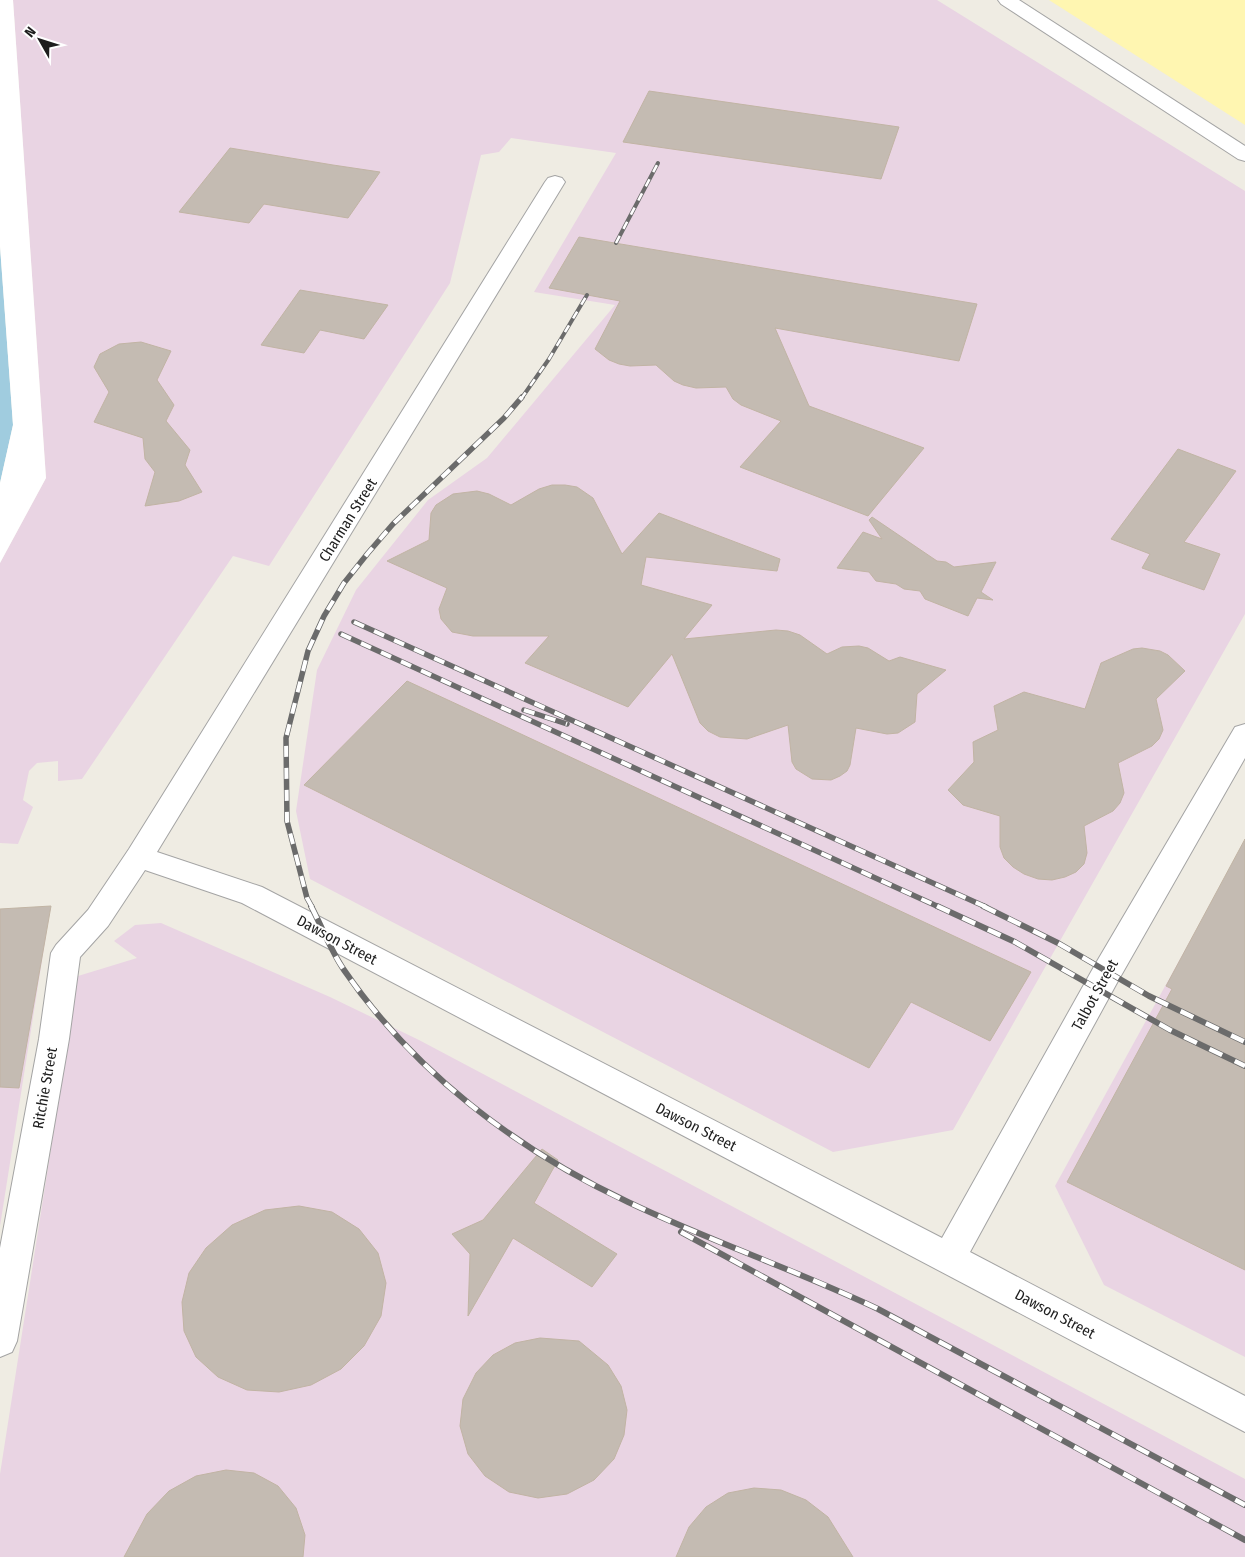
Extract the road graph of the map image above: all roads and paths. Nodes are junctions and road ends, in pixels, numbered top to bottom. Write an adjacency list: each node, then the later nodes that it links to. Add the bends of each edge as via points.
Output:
1 (1007, 0): 2 (street)
2 (1245, 155)
3 (555, 182): 5 (street, Charman Street)
4 (1245, 734): 6 (street, Talbot Street, via 1107,972)
5 (139, 858): 6 (street, Dawson Street, via 252,895); 7 (street, Ritchie Street, via 98,918 66,954)
6 (949, 1258): 8 (street, Dawson Street)
7 (0, 1341)
8 (1245, 1415)

